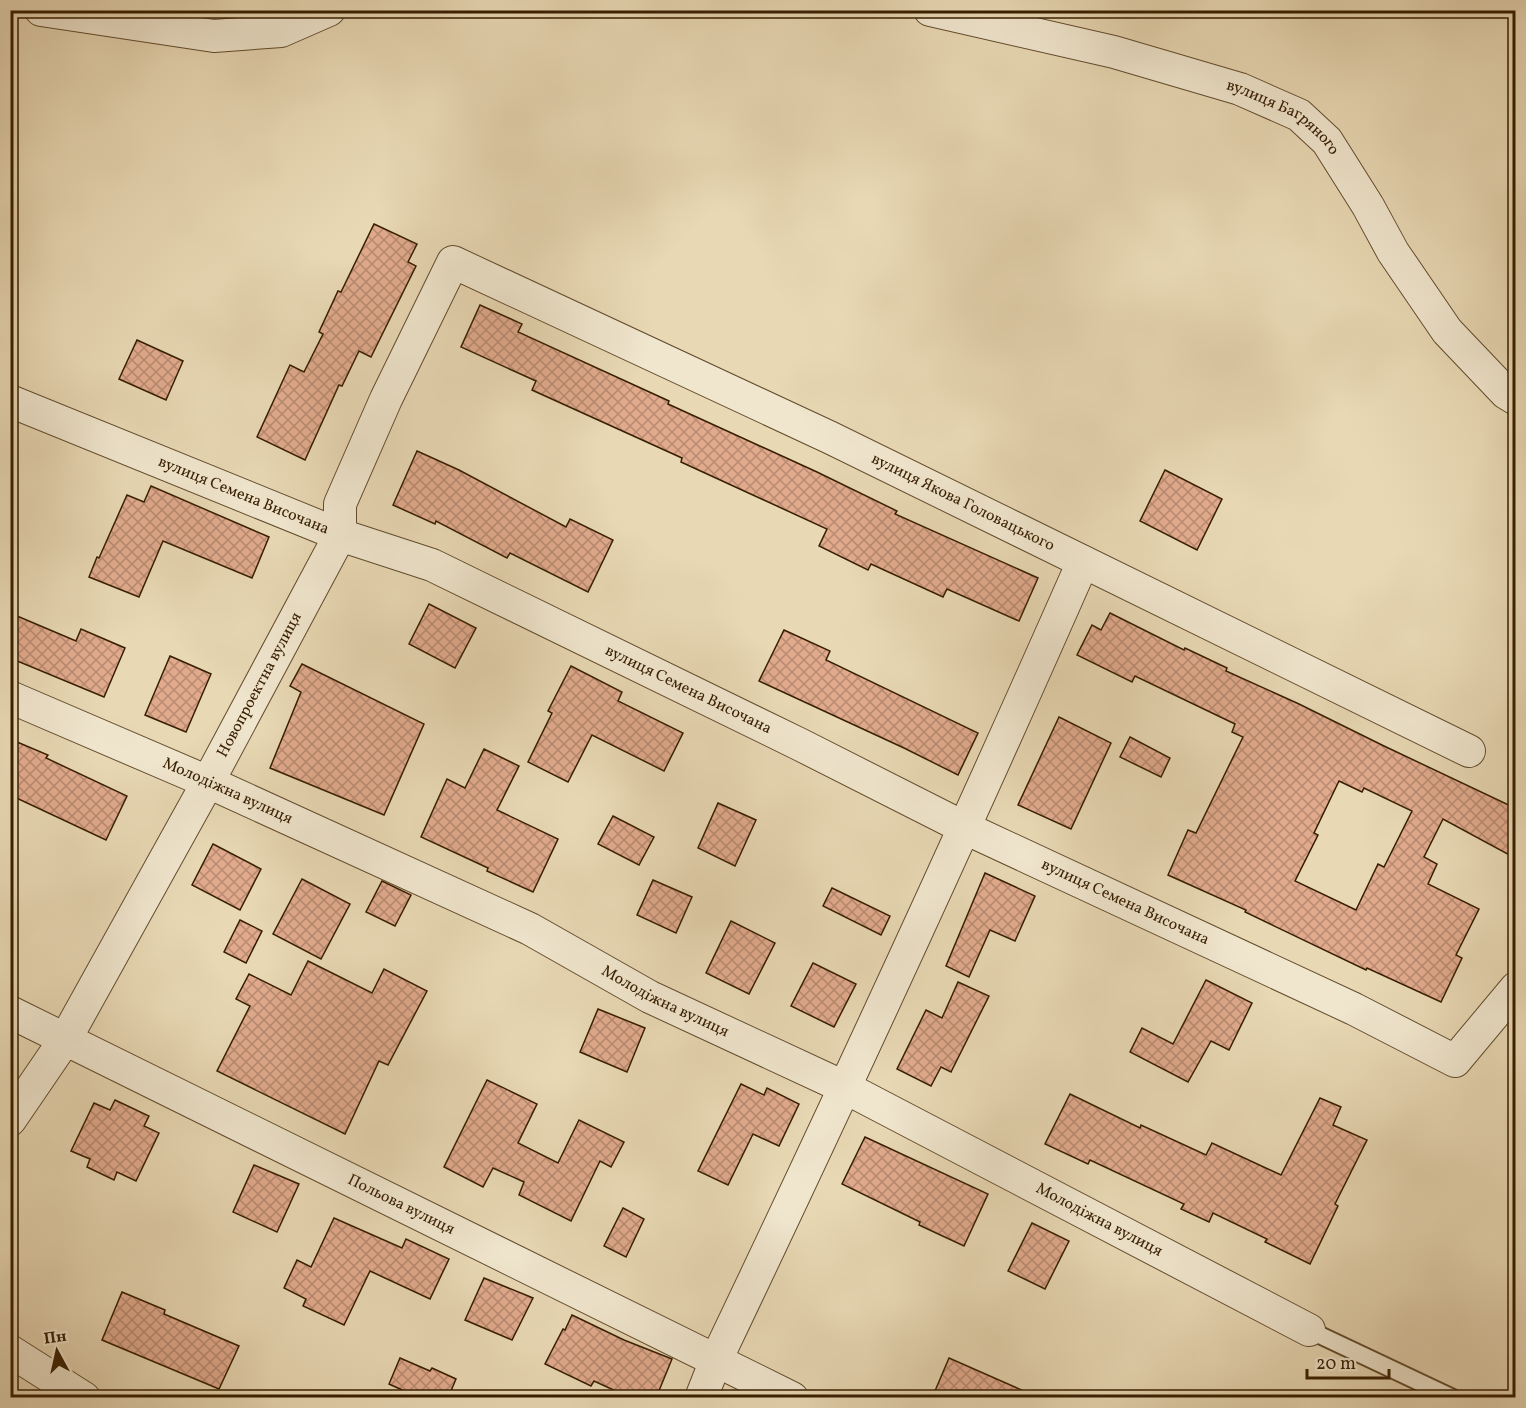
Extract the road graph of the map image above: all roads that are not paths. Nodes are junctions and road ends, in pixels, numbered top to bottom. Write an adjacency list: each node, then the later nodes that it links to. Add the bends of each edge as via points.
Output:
1 (41, 10): 2 (street, via 214,36 281,31)
2 (328, 10)
3 (930, 10): 5 (street, вулиця Багряного, via 1114,52 1240,89 1299,115 1327,141 1393,252 1447,331)
4 (453, 262): 7 (street, Новопроектна вулиця, via 340,504); 8 (street, вулиця Якова Головацького, via 831,438)
5 (1515, 399)
6 (10, 401): 7 (street, вулиця Семена Височана)
7 (340, 535): 11 (street, Новопроектна вулиця); 12 (street, вулиця Семена Височана, via 432,565)
8 (1083, 562): 10 (street, вулиця Якова Головацького); 12 (street)
9 (10, 698): 11 (street, Молодіжна вулиця)
10 (1469, 751)
11 (208, 782): 15 (street, Новопроектна вулиця); 16 (street, Молодіжна вулиця, via 530,929 650,997)
12 (965, 828): 13 (street, вулиця Семена Височана, via 1354,1009 1455,1061); 16 (street)
13 (1515, 988)
14 (10, 1012): 15 (street, Польова вулиця)
15 (66, 1038): 17 (street, Новопроектна вулиця); 20 (street, Польова вулиця)
16 (846, 1088): 18 (street, Молодіжна вулиця); 20 (street)
17 (10, 1120)
18 (1309, 1330): 24 (lane)
19 (10, 1351): 21 (street)
20 (716, 1360): 22 (street); 23 (street, Польова вулиця)
21 (84, 1398)
22 (701, 1398)
23 (792, 1398)
24 (1454, 1398)

